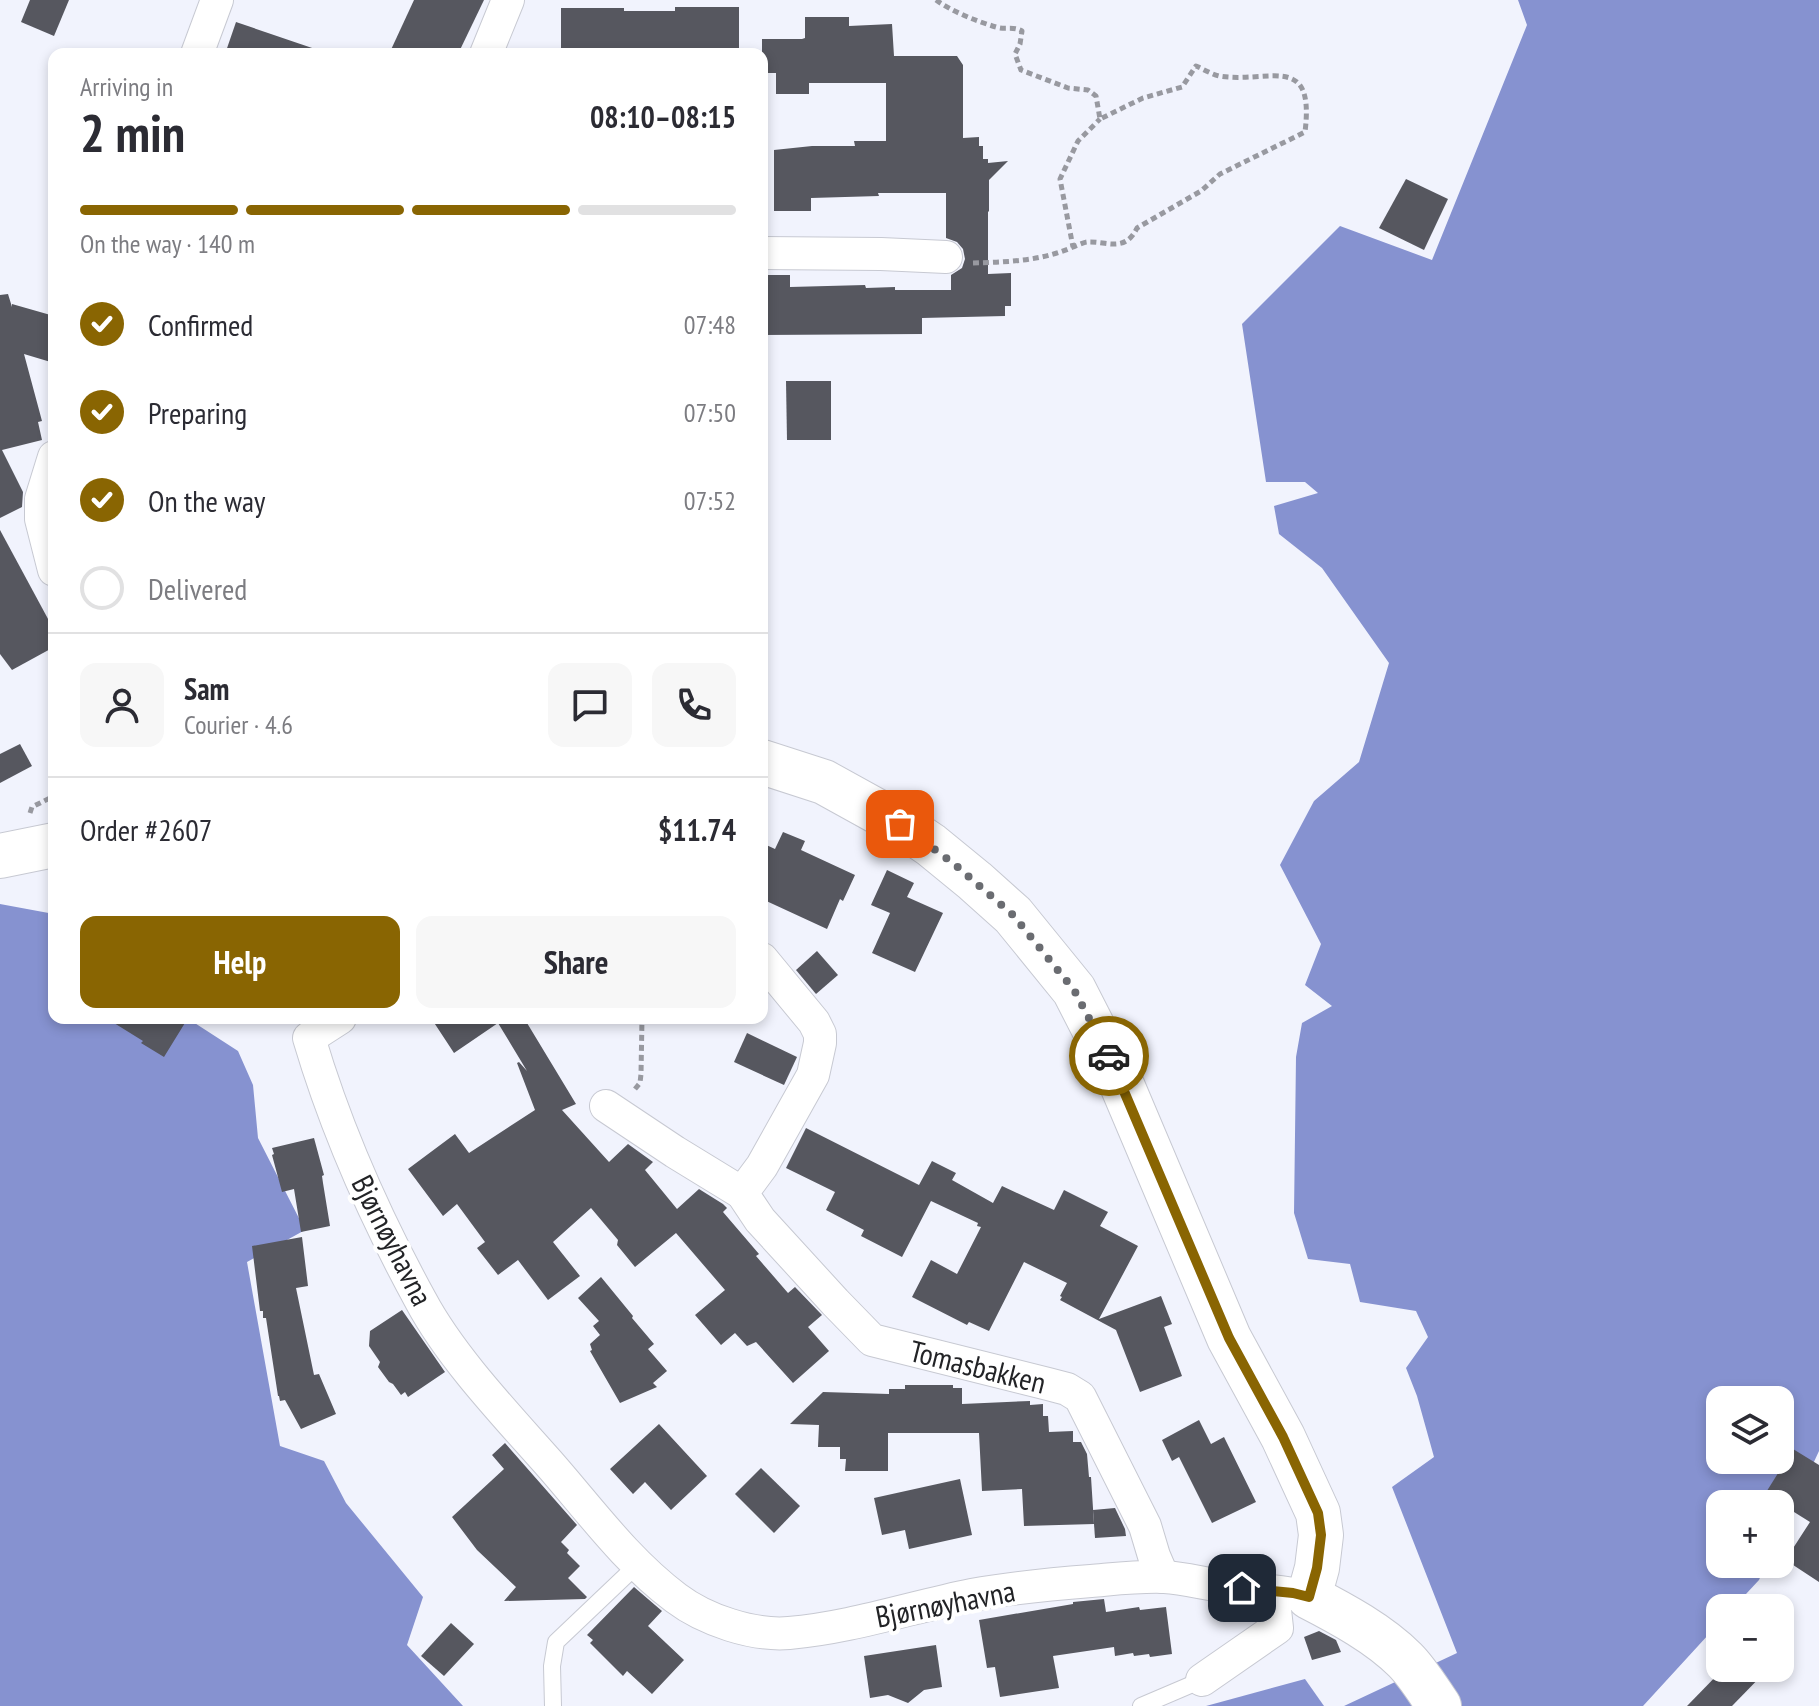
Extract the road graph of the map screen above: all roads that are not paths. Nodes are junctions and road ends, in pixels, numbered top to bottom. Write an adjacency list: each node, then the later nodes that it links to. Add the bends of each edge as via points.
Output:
1 (217, 0): 3 (street)
2 (508, 0): 4 (street)
3 (199, 48)
4 (488, 48)
5 (768, 253): 6 (street)
6 (946, 257)
7 (48, 473): 8 (street, via 41,509)
8 (48, 550)
9 (768, 764): 18 (street, via 824,782 931,845 1013,915 1074,990 1119,1078 1229,1338 1318,1513 1317,1568)
10 (48, 846): 11 (street)
11 (0, 856)
12 (768, 966): 15 (street, via 814,1022 820,1043 813,1075)
13 (331, 1024): 16 (street, Bjørnøyhavna, via 309,1038 336,1123 422,1303 482,1386)
14 (606, 1106): 15 (street, Tomasbakken)
15 (742, 1193): 17 (street, Tomasbakken, via 760,1220 872,1340 1067,1389 1080,1397 1145,1526)
16 (637, 1565): 17 (street, Bjørnøyhavna, via 678,1600 713,1619 787,1634 1014,1588); 20 (lane, via 556,1642)
17 (1163, 1577): 18 (street, Bjørnøyhavna)
18 (1301, 1597): 19 (street, via 1277,1628); 22 (street, via 1380,1639 1405,1659)
19 (1202, 1680): 21 (lane)
20 (553, 1706)
21 (1141, 1706)
22 (1439, 1706)

